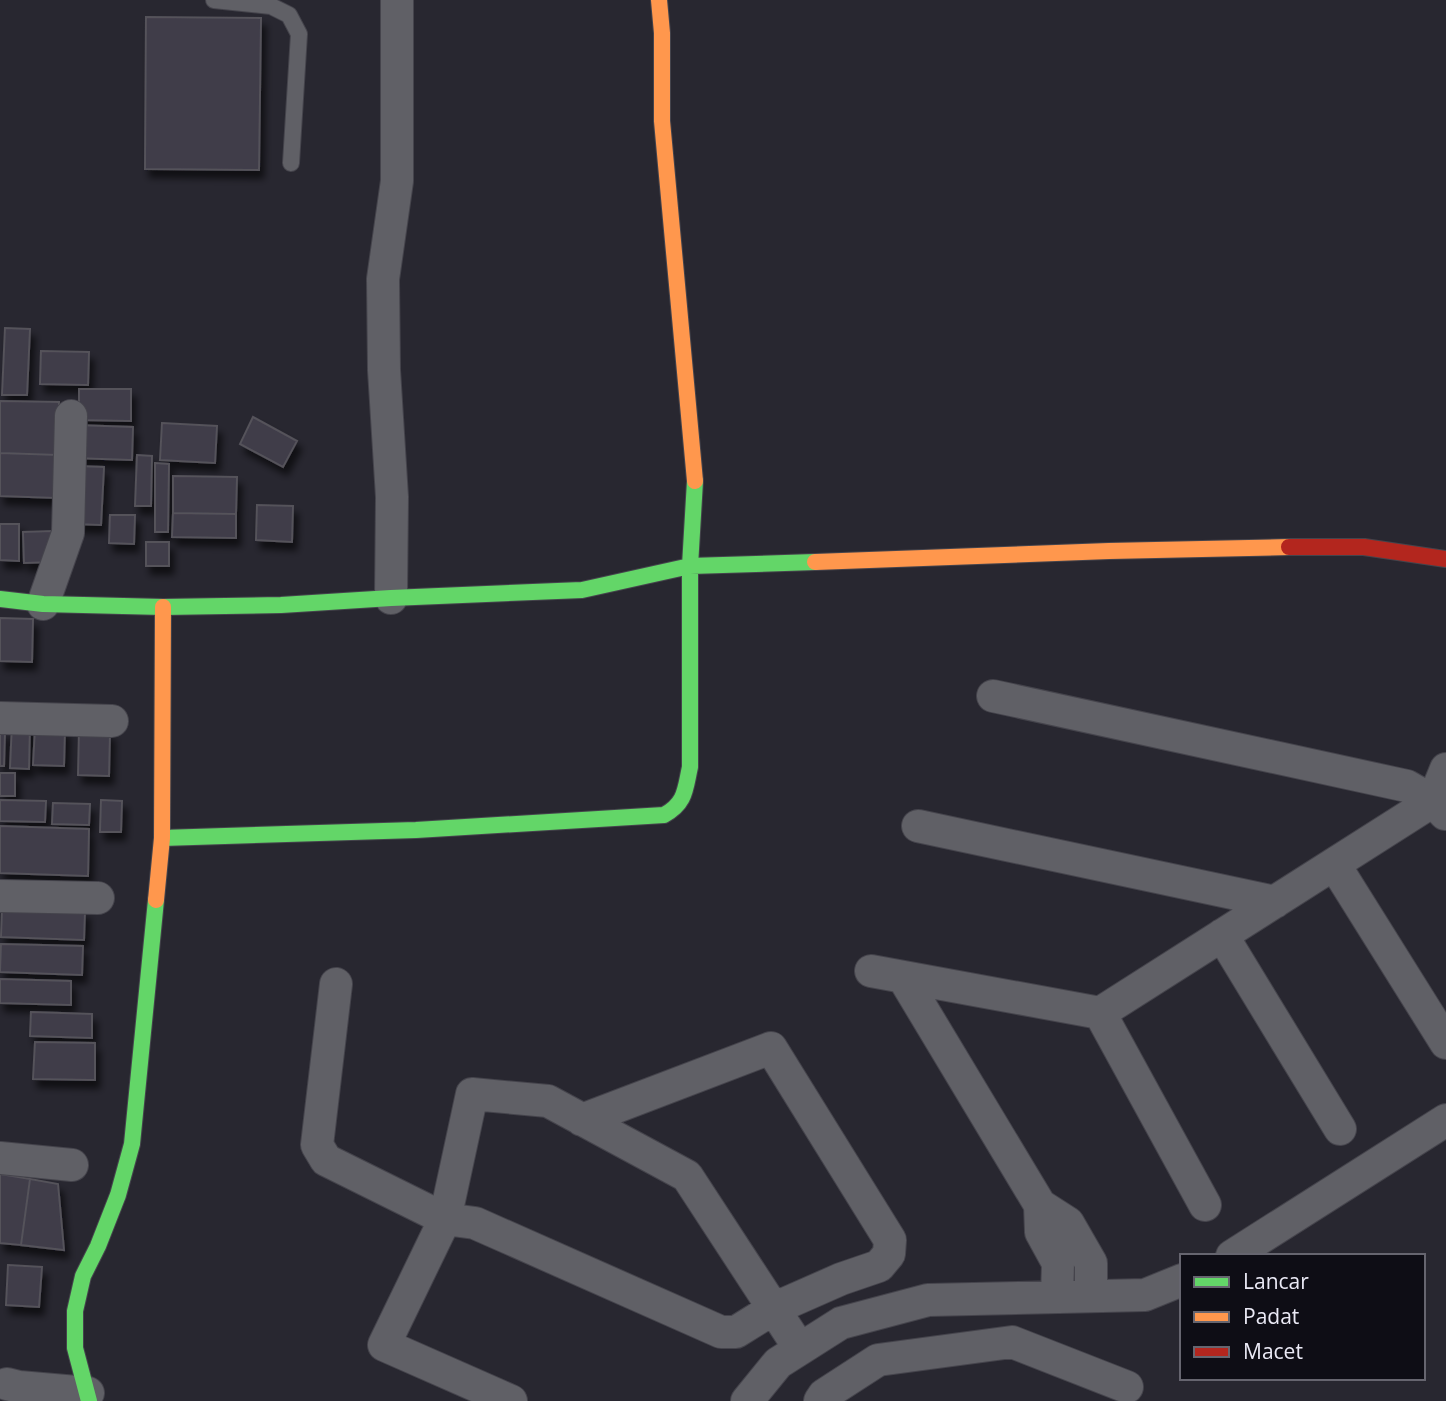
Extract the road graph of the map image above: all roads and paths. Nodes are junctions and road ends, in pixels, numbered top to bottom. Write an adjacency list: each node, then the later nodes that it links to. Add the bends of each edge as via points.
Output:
1 (214, 0): 4 (lane, via 271,6 289,15 299,33)
2 (397, 0): 8 (street, via 397,181 383,279 392,497)
3 (659, 0): 7 (street, via 662,121 695,481)
4 (291, 163)
5 (71, 416): 10 (street, via 68,533)
6 (1446, 559): 7 (street, via 1364,547 1262,547)
7 (690, 566): 8 (street, via 582,590); 18 (street, via 690,767 683,797 664,815 430,830)
8 (391, 598): 11 (street)
9 (0, 599): 10 (street)
10 (43, 604): 11 (street)
11 (163, 607): 18 (street)
12 (993, 696): 16 (street, via 1407,786)
13 (0, 719): 14 (street)
14 (112, 721)
15 (1446, 769): 16 (street)
16 (1439, 808): 19 (street)
17 (918, 826): 22 (street)
18 (162, 838): 45 (street, via 132,1144 118,1195 83,1276 75,1311 75,1348)
19 (1334, 864): 22 (street); 28 (street)
20 (0, 896): 21 (street)
21 (99, 898)
22 (1275, 902): 23 (street)
23 (1222, 935): 27 (street); 31 (street)
24 (871, 971): 25 (street)
25 (903, 977): 27 (street); 34 (street)
26 (336, 984): 36 (street, via 317,1145 326,1160)
27 (1100, 1013): 35 (street)
28 (1446, 1042)
29 (582, 1120): 36 (street, via 548,1101 472,1094); 41 (street, via 687,1176); 41 (street, via 771,1048 890,1240 888,1254 879,1266)
30 (1446, 1120): 37 (street)
31 (1340, 1129)
32 (0, 1158): 33 (street)
33 (72, 1165)
34 (1040, 1205): 39 (street, via 1068,1223 1091,1263); 40 (street, via 1041,1232 1058,1264)
35 (1205, 1205)
36 (445, 1219): 41 (street, via 475,1223 721,1332 736,1332); 46 (street, via 384,1345)
37 (1235, 1254)
38 (1180, 1281): 39 (street, via 1145,1295)
39 (1091, 1296): 40 (street)
40 (1057, 1297): 42 (street, via 928,1300 841,1324)
41 (773, 1309): 42 (street)
42 (800, 1349): 47 (street, via 778,1363)
43 (1128, 1387): 48 (street, via 1012,1342 878,1360)
44 (14, 1391): 45 (street)
45 (89, 1397)
46 (511, 1401)
47 (747, 1401)
48 (820, 1401)

